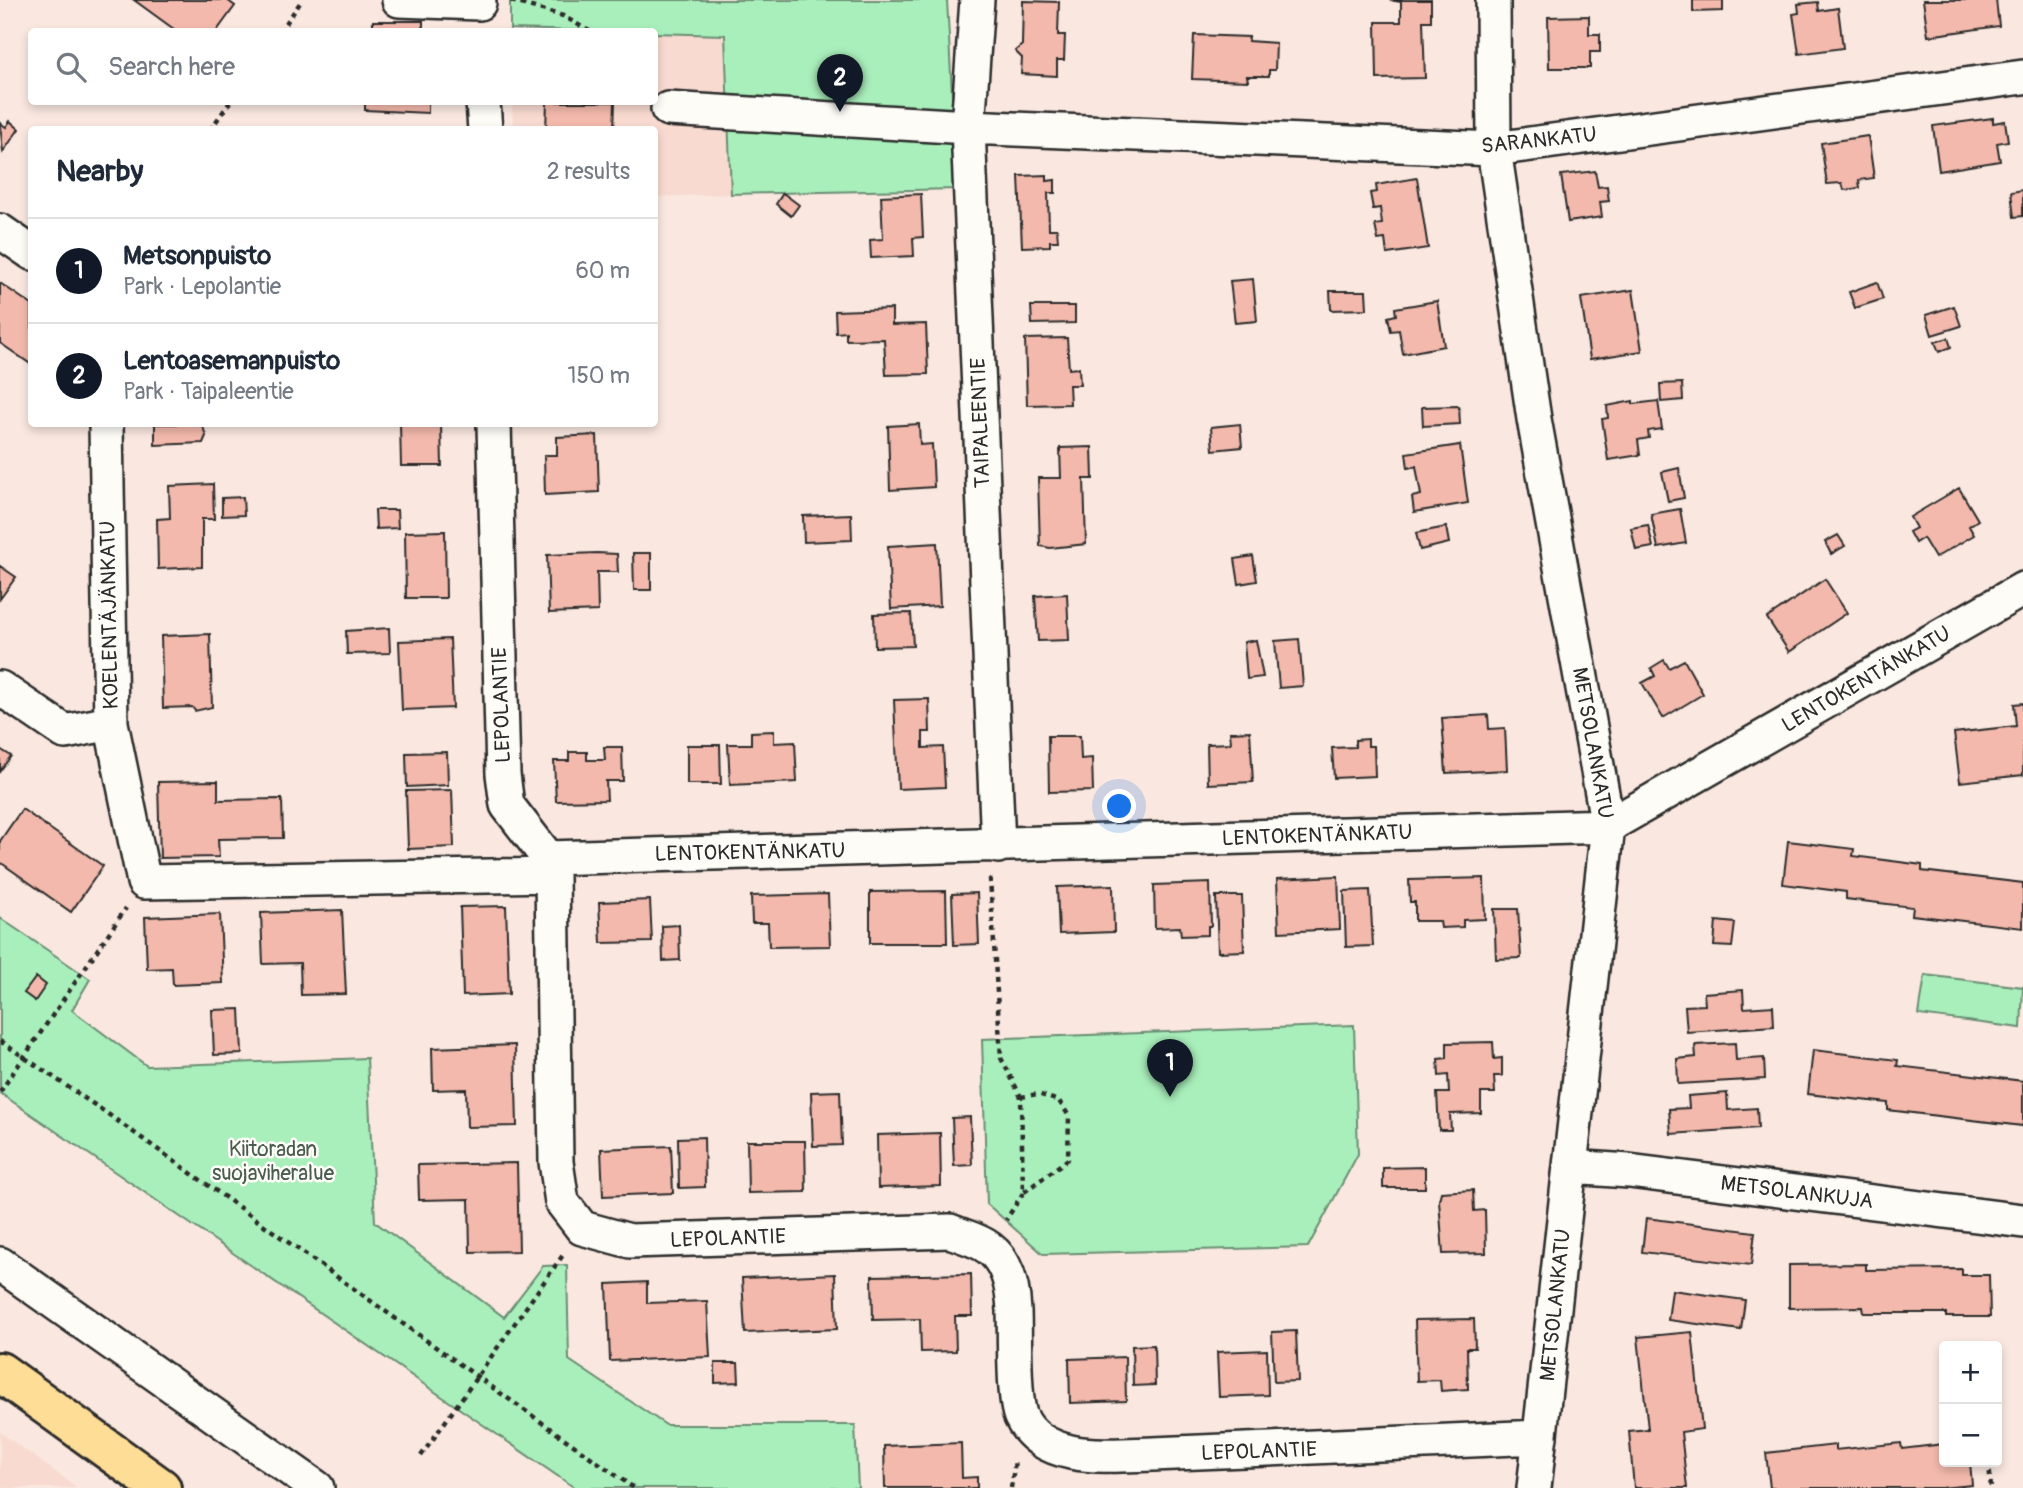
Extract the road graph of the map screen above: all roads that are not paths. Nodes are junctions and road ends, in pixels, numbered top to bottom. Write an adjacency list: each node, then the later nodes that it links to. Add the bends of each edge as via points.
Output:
1 (399, 0): 4 (street)
2 (977, 0): 9 (street, TAIPALEENTIE)
3 (1493, 0): 10 (street, METSOLANKATU)
4 (485, 9)
5 (2023, 77): 10 (street, SARANKATU)
6 (483, 105): 8 (street)
7 (668, 109): 9 (street, SARANKATU)
8 (485, 126)
9 (968, 127): 10 (street, SARANKATU); 19 (street, TAIPALEENTIE)
10 (1494, 149): 18 (street, METSOLANKATU, via 1534,419)
11 (0, 231): 12 (street)
12 (28, 250)
13 (106, 427): 17 (street, KOELENTÄJÄNKATU)
14 (494, 427): 20 (street, LEPOLANTIE, via 503,775 507,805)
15 (2023, 589): 18 (street, LENTOKENTÄNKATU)
16 (0, 688): 17 (street, KOELENTÄJÄNKATU, via 65,732)
17 (111, 723): 20 (street, LENTOKENTÄNKATU, via 144,881)
18 (1608, 826): 19 (street, LENTOKENTÄNKATU); 21 (street, METSOLANKATU)
19 (998, 846): 20 (street, LENTOKENTÄNKATU)
20 (550, 866): 25 (street, LEPOLANTIE, via 556,1162 562,1202 582,1228 630,1241 950,1231 989,1247 1003,1263 1013,1294 1020,1416 1034,1434 1064,1451 1105,1455 1321,1449)
21 (1570, 1167): 22 (street, METSOLANKUJA); 25 (street, METSOLANKATU)
22 (2023, 1221)
23 (0, 1264): 27 (street)
24 (0, 1372): 26 (main road)
25 (1540, 1437): 28 (street, METSOLANKATU)
26 (161, 1488)
27 (317, 1488)
28 (1534, 1488)

